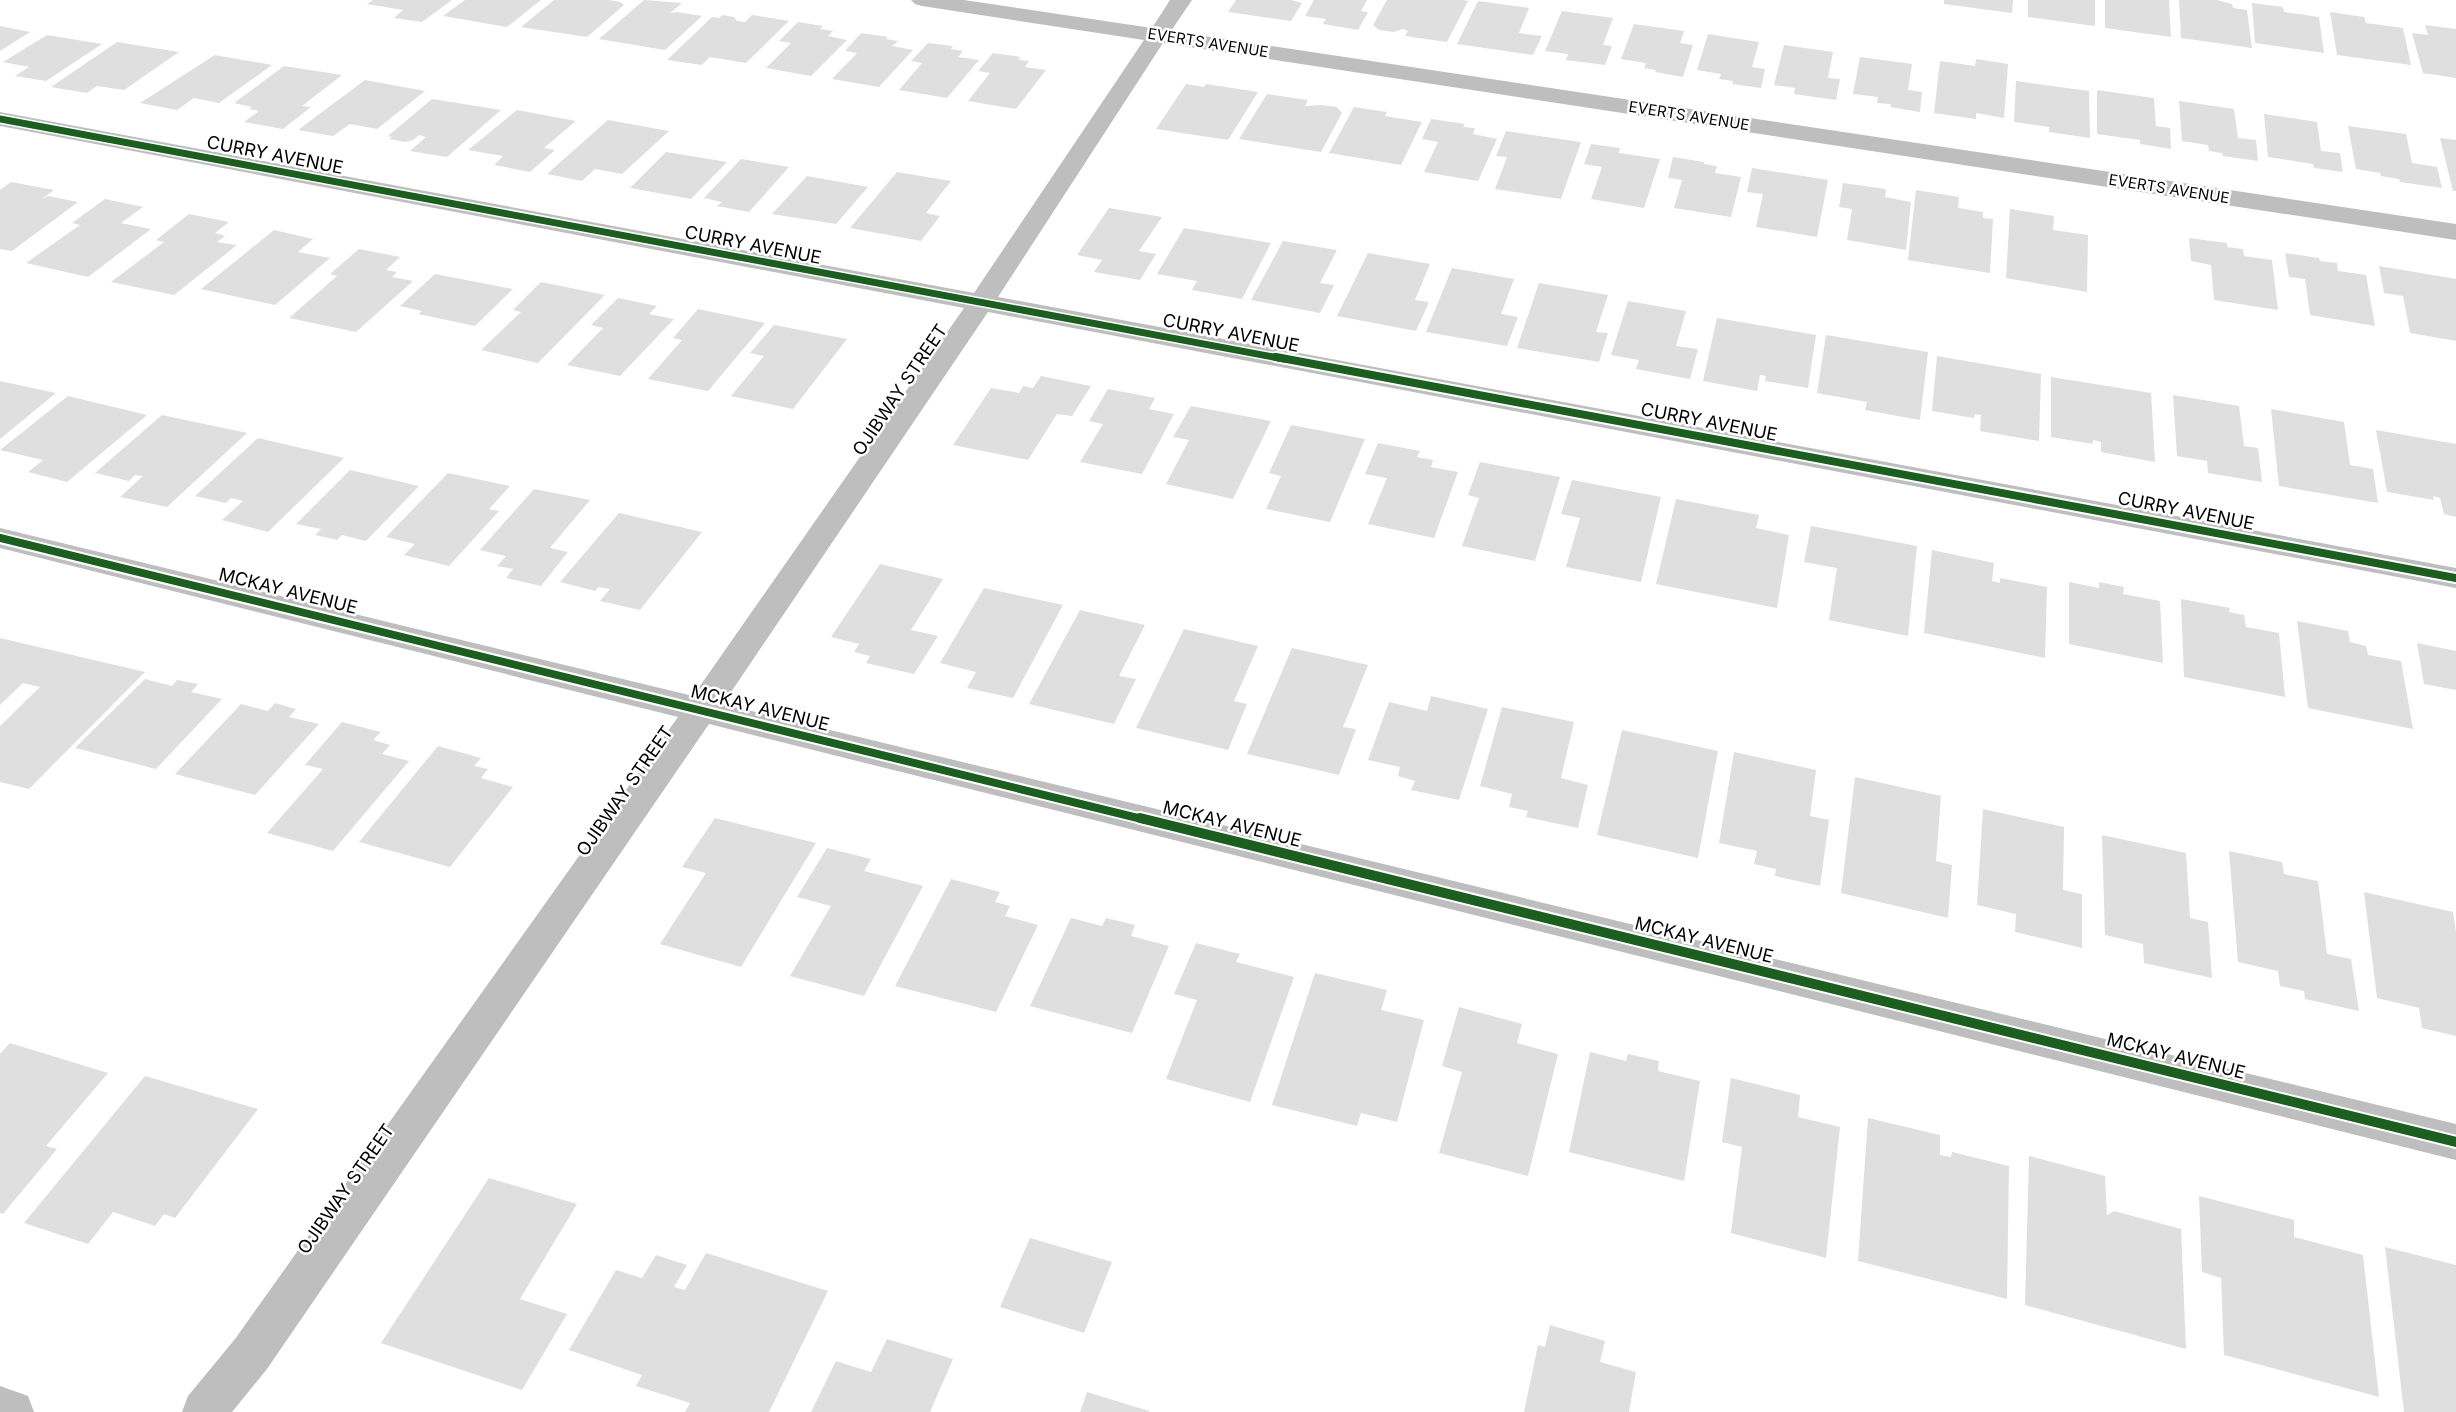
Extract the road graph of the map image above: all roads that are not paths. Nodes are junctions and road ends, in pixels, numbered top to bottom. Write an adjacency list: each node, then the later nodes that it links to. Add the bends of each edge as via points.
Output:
1 (922, 0): 3 (street, EVERTS AVENUE)
2 (1181, 0): 3 (street, OJIBWAY STREET)
3 (1157, 36): 5 (street, EVERTS AVENUE); 6 (street, OJIBWAY STREET)
4 (0, 119): 6 (street, CURRY AVENUE)
5 (2456, 232)
6 (980, 304): 8 (street, CURRY AVENUE); 9 (street, OJIBWAY STREET)
7 (0, 538): 9 (street, MCKAY AVENUE)
8 (2456, 578)
9 (701, 710): 10 (street, MCKAY AVENUE); 13 (street, OJIBWAY STREET, via 251,1354)
10 (2456, 1142)
11 (0, 1408): 12 (street)
12 (12, 1412)
13 (204, 1412)

